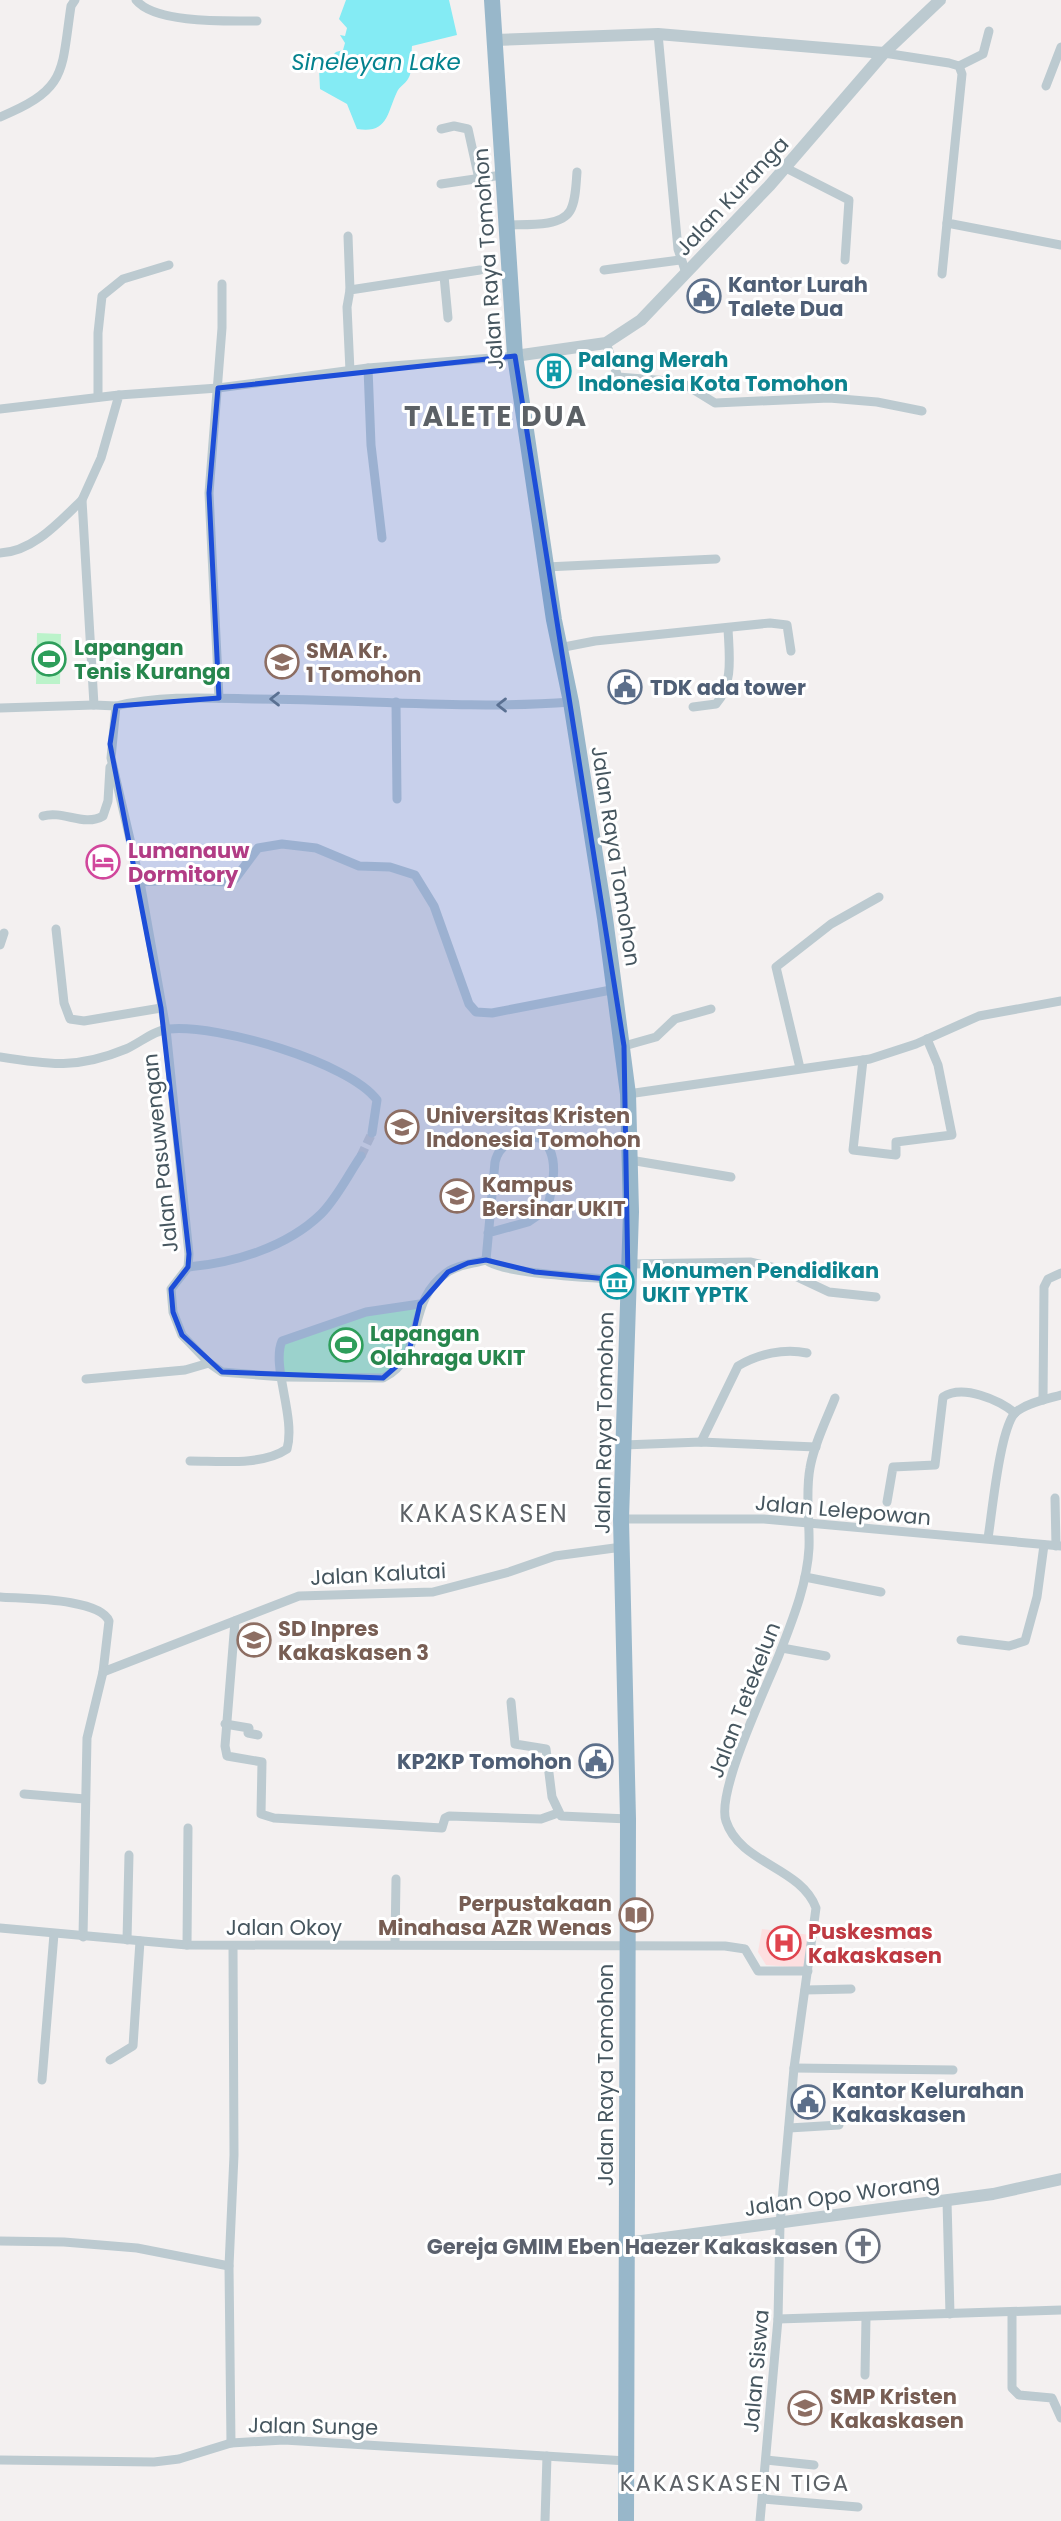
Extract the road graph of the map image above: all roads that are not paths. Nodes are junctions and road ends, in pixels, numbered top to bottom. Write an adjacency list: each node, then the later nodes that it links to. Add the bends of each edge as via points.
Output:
1 (75, 0): 13 (street, via 64,65 56,81 29,104)
2 (136, 0): 5 (street, via 162,14)
3 (492, 0): 8 (highway, Jalan Raya Tomohon)
4 (940, 0): 10 (street, Jalan Kuranga)
5 (257, 21)
6 (989, 31): 11 (street, via 983,54)
7 (658, 34): 8 (street); 10 (street); 24 (street)
8 (494, 40): 17 (highway, Jalan Raya Tomohon)
9 (1061, 47): 12 (street)
10 (884, 53): 11 (street); 15 (street, Jalan Kuranga)
11 (959, 66): 20 (street, via 962,74)
12 (1046, 86)
13 (0, 117)
14 (441, 130): 18 (street, via 454,126 468,129)
15 (786, 168): 25 (street, via 849,200); 29 (street, Jalan Kuranga)
16 (578, 172): 21 (street, via 572,207 566,215)
17 (502, 175): 18 (street); 21 (highway, Jalan Raya Tomohon)
18 (479, 179): 19 (street)
19 (442, 184)
20 (947, 223): 23 (street); 30 (street)
21 (506, 225): 36 (highway, Jalan Raya Tomohon)
22 (348, 236): 33 (street)
23 (1061, 245)
24 (680, 260): 28 (street); 29 (street)
25 (845, 260)
26 (169, 265): 41 (street, via 123,278 102,296 97,333)
27 (480, 270): 31 (street)
28 (604, 270)
29 (686, 273): 35 (street, Jalan Kuranga, via 641,320)
30 (942, 274)
31 (444, 276): 33 (street); 34 (street)
32 (222, 284): 39 (street)
33 (350, 290): 38 (street)
34 (448, 318)
35 (606, 343): 36 (street, Jalan Kuranga); 43 (street, via 618,377 681,382 715,402 829,398)
36 (515, 356): 37 (street); 48 (highway, Jalan Raya Tomohon)
37 (368, 368): 38 (street); 45 (street)
38 (350, 371): 39 (street)
39 (218, 388): 40 (street); 52 (street, via 209,493)
40 (118, 395): 41 (street); 44 (street, via 101,458)
41 (99, 397): 42 (street)
42 (0, 409)
43 (922, 411)
44 (82, 500): 46 (street, via 40,538); 55 (street)
45 (382, 538)
46 (0, 553)
47 (716, 559): 48 (street)
48 (546, 567): 50 (highway, Jalan Raya Tomohon)
49 (728, 628): 50 (street); 51 (street, via 783,623 789,630); 57 (street, via 730,663 722,696 716,704)
50 (559, 648): 54 (highway, Jalan Raya Tomohon)
51 (791, 651)
52 (219, 698): 53 (street, one-way to 52); 56 (street, via 146,700)
53 (396, 702): 54 (street, one-way to 53); 60 (street)
54 (570, 702): 67 (highway, Jalan Raya Tomohon)
55 (94, 705): 56 (street); 58 (street)
56 (116, 706): 59 (street, Jalan Pasuwengan)
57 (693, 707)
58 (0, 708)
59 (111, 758): 61 (street, via 103,816 93,820); 62 (street, Jalan Pasuwengan)
60 (397, 799)
61 (43, 816)
62 (140, 882): 67 (street, via 228,882 258,848 282,844 316,848 359,866 390,867 415,875 434,906 469,1004 476,1012 492,1013); 69 (street, Jalan Pasuwengan)
63 (879, 897): 76 (street, via 831,925 776,967)
64 (56, 929): 69 (street, via 70,1019 84,1021)
65 (4, 933): 66 (street)
66 (0, 945)
67 (616, 989): 73 (highway, Jalan Raya Tomohon)
68 (1061, 1001): 72 (street, via 979,1016)
69 (161, 1008): 71 (street, Jalan Pasuwengan)
70 (711, 1009): 73 (street, via 675,1019 656,1037)
71 (166, 1029): 74 (street, via 110,1056 78,1065); 78 (street, via 251,1040 314,1061 367,1087 377,1100); 84 (street, Jalan Pasuwengan)
72 (927, 1040): 75 (street); 75 (street, via 938,1065 952,1135 896,1142 896,1155 853,1150)
73 (624, 1046): 77 (highway, Jalan Raya Tomohon)
74 (0, 1057)
75 (863, 1060): 76 (street)
76 (800, 1068): 77 (street)
77 (628, 1094): 80 (highway, Jalan Raya Tomohon)
78 (372, 1133)
79 (361, 1156): 84 (street, via 322,1213 304,1227 245,1256)
80 (630, 1160): 81 (street); 85 (highway, Jalan Raya Tomohon)
81 (731, 1177)
82 (488, 1233): 82 (street, via 528,1222 547,1209 553,1156 540,1138 518,1138 497,1154); 83 (street)
83 (485, 1260): 85 (street, via 535,1272); 88 (street, Jalan Pasuwengan, via 448,1272)
84 (188, 1267): 90 (street, Jalan Pasuwengan, via 171,1289 173,1312 182,1335)
85 (629, 1272): 87 (street, via 751,1262 780,1269 829,1292); 98 (highway, Jalan Raya Tomohon)
86 (1061, 1273): 95 (street, via 1048,1279 1044,1287)
87 (876, 1297)
88 (420, 1304): 91 (street, via 366,1312 282,1341); 91 (street, Jalan Pasuwengan, via 408,1356 394,1373 362,1379)
89 (807, 1353): 97 (street, via 776,1352 738,1366)
90 (209, 1363): 91 (street, Jalan Pasuwengan, via 222,1372); 92 (street, via 185,1370)
91 (283, 1377): 100 (street, via 290,1431 287,1449 240,1460)
92 (86, 1379)
93 (1061, 1395): 95 (street)
94 (835, 1398): 99 (street, Jalan Tetekelun)
95 (1043, 1400): 96 (street)
96 (1015, 1413): 102 (street, via 991,1399 944,1395 935,1465 893,1467); 105 (street, via 1003,1442)
97 (701, 1442): 98 (street); 99 (street)
98 (624, 1446): 103 (highway, Jalan Raya Tomohon)
99 (816, 1447): 104 (street, Jalan Tetekelun, via 809,1472)
100 (190, 1461)
101 (1055, 1498): 107 (street)
102 (887, 1502)
103 (621, 1519): 104 (street, Jalan Lelepowan, via 764,1519); 108 (highway, Jalan Raya Tomohon)
104 (809, 1524): 105 (street, Jalan Lelepowan); 109 (street, Jalan Tetekelun)
105 (988, 1538): 106 (street, Jalan Lelepowan)
106 (1044, 1545): 107 (street, Jalan Lelepowan); 113 (street, via 1025,1641 1009,1646)
107 (1059, 1546)
108 (622, 1547): 112 (street, Jalan Kalutai, via 555,1556 433,1592 299,1596); 123 (highway, Jalan Raya Tomohon)
109 (805, 1577): 110 (street); 114 (street, Jalan Tetekelun)
110 (881, 1592)
111 (0, 1597): 116 (street, via 57,1601 104,1613 109,1625)
112 (234, 1621): 116 (street, Jalan Kalutai); 118 (street)
113 (961, 1640)
114 (782, 1648): 115 (street); 136 (street, Jalan Tetekelun, via 735,1766 724,1809 725,1820 741,1843 811,1896 816,1908)
115 (826, 1656)
116 (103, 1672): 121 (street, via 88,1738)
117 (511, 1702): 122 (street, via 516,1746 548,1753)
118 (225, 1724): 119 (street, via 249,1728 248,1733); 122 (street, via 227,1756 262,1762 260,1810 264,1816 442,1828 449,1816 541,1819)
119 (258, 1735)
120 (24, 1794): 121 (street)
121 (85, 1799): 129 (street)
122 (558, 1813): 123 (street)
123 (628, 1819): 134 (highway, Jalan Raya Tomohon)
124 (188, 1828): 133 (street)
125 (129, 1856): 130 (street)
126 (396, 1879): 132 (street)
127 (0, 1928): 128 (street, Jalan Okoy)
128 (54, 1934): 129 (street, Jalan Okoy); 142 (street)
129 (83, 1937): 130 (street, Jalan Okoy)
130 (127, 1940): 131 (street, Jalan Okoy)
131 (140, 1941): 133 (street, Jalan Okoy); 139 (street, via 132,2046)
132 (395, 1944): 134 (street, Jalan Okoy); 135 (street, Jalan Okoy)
133 (187, 1945): 135 (street, Jalan Okoy)
134 (626, 1945): 136 (street, Jalan Okoy, via 742,1947 758,1970); 149 (highway, Jalan Raya Tomohon)
135 (233, 1946): 150 (street)
136 (808, 1971): 138 (street, Jalan Tetekelun)
137 (851, 1989): 138 (street)
138 (805, 1990): 140 (street, Jalan Tetekelun)
139 (110, 2060)
140 (794, 2068): 141 (street); 144 (street, Jalan Tetekelun)
141 (953, 2070)
142 (42, 2080)
143 (839, 2125): 144 (street)
144 (789, 2128): 147 (street, Jalan Tetekelun)
145 (1061, 2179): 146 (street, Jalan Opo Worang)
146 (947, 2201): 147 (street, Jalan Opo Worang); 153 (street)
147 (780, 2224): 149 (street, Jalan Opo Worang); 155 (street, Jalan Siswa)
148 (0, 2241): 150 (street, via 104,2245)
149 (627, 2244): 162 (highway, Jalan Raya Tomohon)
150 (229, 2266): 158 (street)
151 (1061, 2310): 152 (street)
152 (1012, 2313): 153 (street); 157 (street, via 1012,2388 1019,2395 1052,2398)
153 (950, 2314): 154 (street)
154 (866, 2318): 155 (street); 156 (street)
155 (778, 2319): 161 (street, Jalan Siswa)
156 (865, 2375)
157 (1061, 2418)
158 (231, 2443): 159 (street, Jalan Sunge, via 346,2441); 160 (street, Jalan Sunge, via 154,2462)
159 (547, 2456): 162 (street, Jalan Sunge); 166 (street)
160 (0, 2460)
161 (766, 2460): 163 (street); 164 (street, Jalan Siswa)
162 (627, 2461): 167 (highway, Jalan Raya Tomohon)
163 (814, 2465)
164 (762, 2499): 165 (street); 168 (street, Jalan Siswa)
165 (858, 2507)
166 (545, 2521)
167 (626, 2521)
168 (761, 2521)

